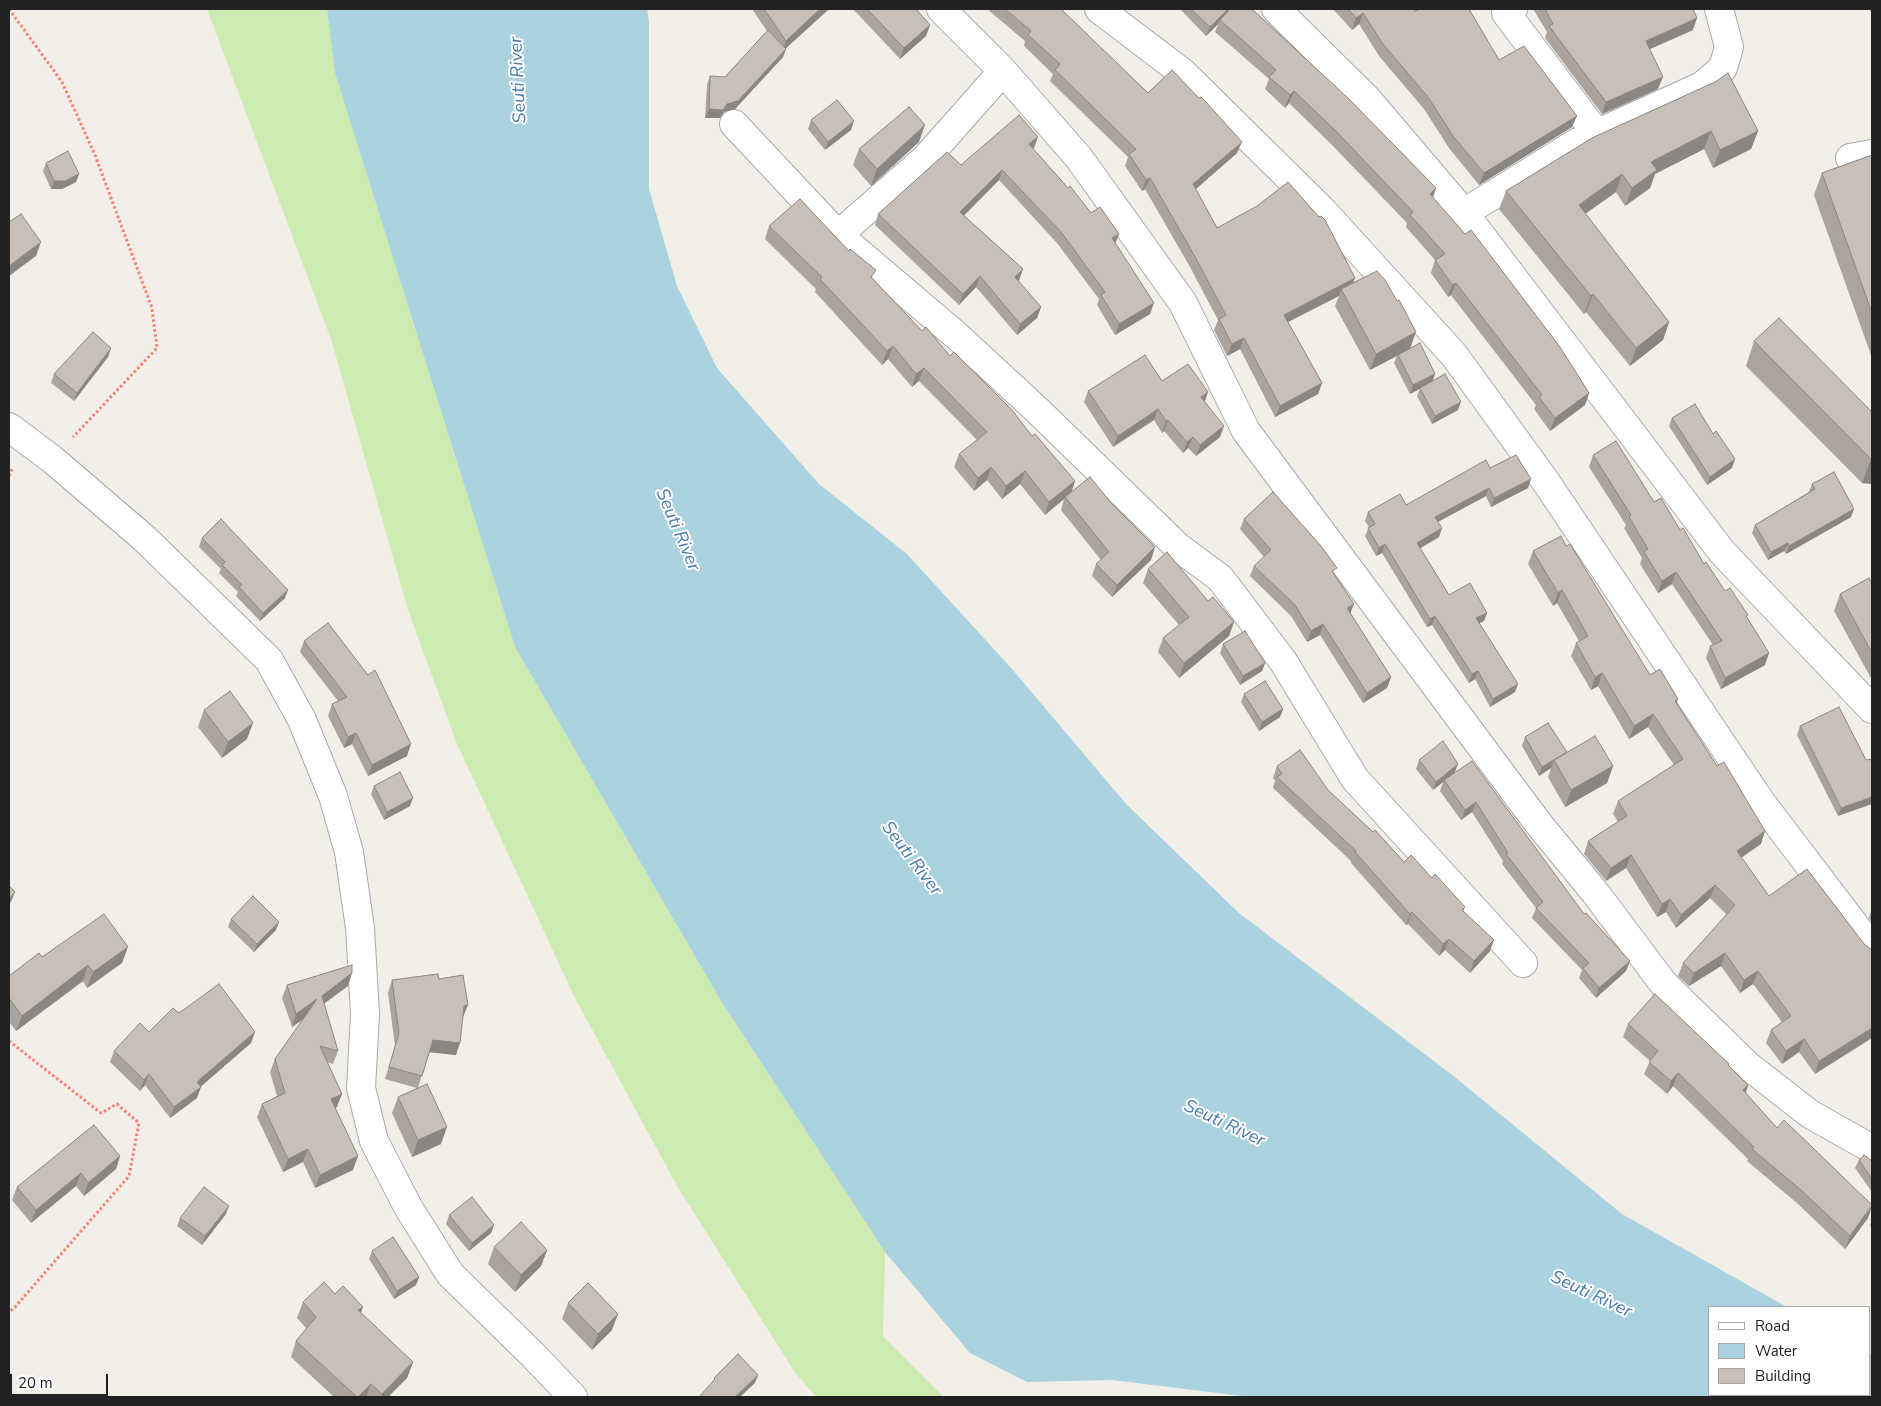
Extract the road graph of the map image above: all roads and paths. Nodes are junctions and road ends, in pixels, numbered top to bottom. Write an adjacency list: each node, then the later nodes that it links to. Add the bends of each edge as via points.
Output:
1 (9, 9): 13 (path, via 62,82 95,155 152,308 157,348)
2 (941, 9): 7 (street)
3 (1099, 9): 15 (street, via 1183,74 1323,211 1454,355 1557,498 1761,802)
4 (1276, 9): 10 (street, via 1368,100)
5 (1719, 9): 9 (street, via 1729,47 1723,68 1702,86)
6 (1508, 10): 9 (street)
7 (1003, 71): 11 (street, via 926,158); 18 (street, via 1079,158 1183,303 1246,430 1538,823 1663,983 1747,1065 1810,1114)
8 (734, 124): 11 (street)
9 (1597, 134): 10 (street, via 1578,142)
10 (1464, 213): 14 (street, via 1722,552)
11 (838, 235): 16 (street, via 1036,409 1178,547 1220,578 1283,661 1355,779)
12 (9, 428): 13 (street)
13 (53, 460): 20 (street, via 145,539 269,660 302,720 333,796 349,852 360,928 365,1014 360,1088 374,1140 408,1207 450,1274)
14 (1872, 709)
15 (1872, 948)
16 (1523, 963)
17 (9, 1041): 19 (path, via 101,1113 117,1104 138,1124 129,1176)
18 (1872, 1149)
19 (9, 1312)
20 (573, 1397)

